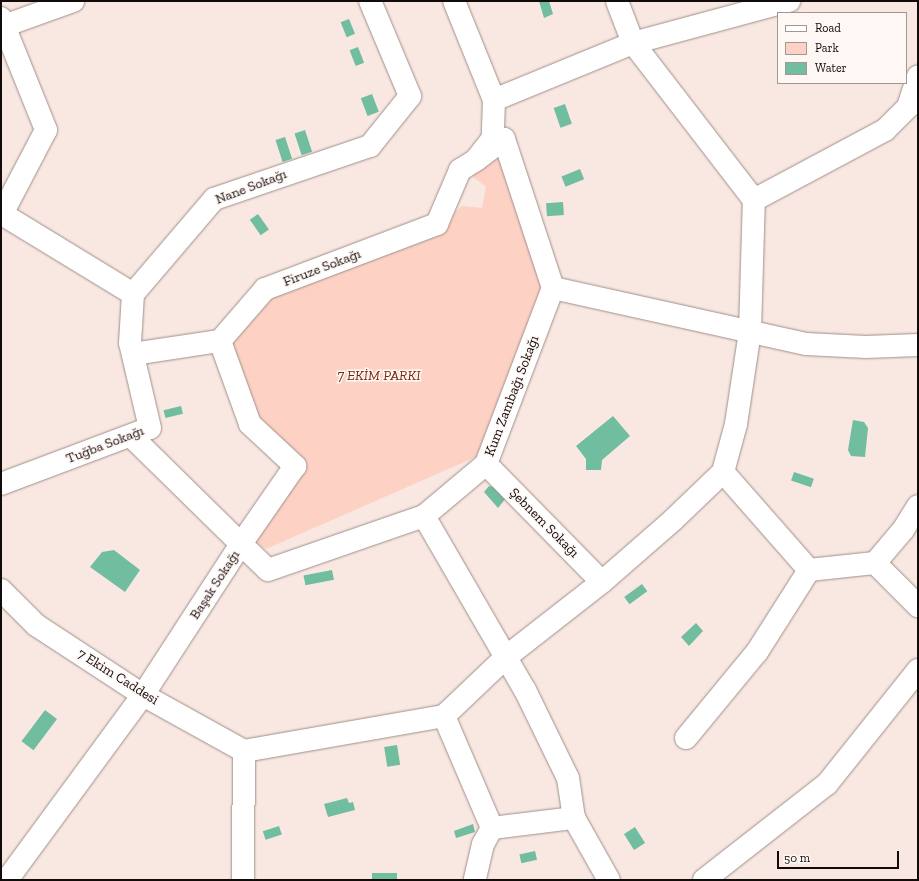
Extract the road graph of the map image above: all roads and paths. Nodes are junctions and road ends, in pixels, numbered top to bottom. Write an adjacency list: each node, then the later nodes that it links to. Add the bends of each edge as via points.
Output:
1 (73, 1): 6 (street)
2 (370, 1): 15 (street, Nane Sokağı, via 410,96 370,146 214,199)
3 (454, 1): 9 (street, Firuze Sokağı)
4 (616, 1): 7 (street)
5 (789, 1): 7 (street)
6 (2, 24): 13 (street, via 46,130)
7 (633, 43): 9 (street); 12 (street)
8 (918, 77): 10 (street)
9 (494, 100): 11 (street, Firuze Sokağı, via 493,138)
10 (913, 110): 12 (street, via 885,130)
11 (476, 160): 14 (street, via 504,139); 17 (street, Firuze Sokağı, via 460,170 437,224 265,289)
12 (754, 200): 16 (street)
13 (1, 215): 15 (street)
14 (553, 288): 16 (street); 21 (street, Kum Zambağı Sokağı)
15 (133, 294): 19 (street, Tuğba Sokağı, via 130,343)
16 (750, 331): 18 (street, via 806,344 866,347); 22 (street, via 736,424)
17 (220, 342): 19 (street); 26 (street, via 250,424 295,466)
18 (918, 345)
19 (133, 354): 20 (street, Tuğba Sokağı, via 150,428)
20 (131, 436): 23 (street, Tuğba Sokağı); 26 (street, Başak Sokağı)
21 (486, 464): 25 (street, Kum Zambağı Sokağı); 29 (street, Şebnem Sokağı)
22 (723, 472): 28 (street); 29 (street)
23 (1, 484)
24 (918, 506): 27 (street, via 903,530)
25 (424, 516): 26 (street, Kum Zambağı Sokağı, via 268,570); 32 (street)
26 (241, 544): 34 (street, Başak Sokağı)
27 (875, 563): 28 (street); 31 (street)
28 (809, 570): 36 (street, via 757,652)
29 (602, 582): 32 (street)
30 (1, 590): 34 (street, 7 Ekim Caddesi, via 36,625)
31 (918, 606)
32 (506, 658): 35 (street); 38 (street, via 525,690 568,778)
33 (918, 670): 44 (street, via 827,784)
34 (143, 695): 37 (street, 7 Ekim Caddesi); 40 (street, Başak Sokağı)
35 (444, 716): 37 (street); 39 (street)
36 (686, 738)
37 (244, 751): 41 (street)
38 (574, 818): 39 (street); 43 (street)
39 (492, 828): 42 (street, via 483,844)
40 (7, 880)
41 (242, 880)
42 (475, 880)
43 (609, 880)
44 (704, 880)

